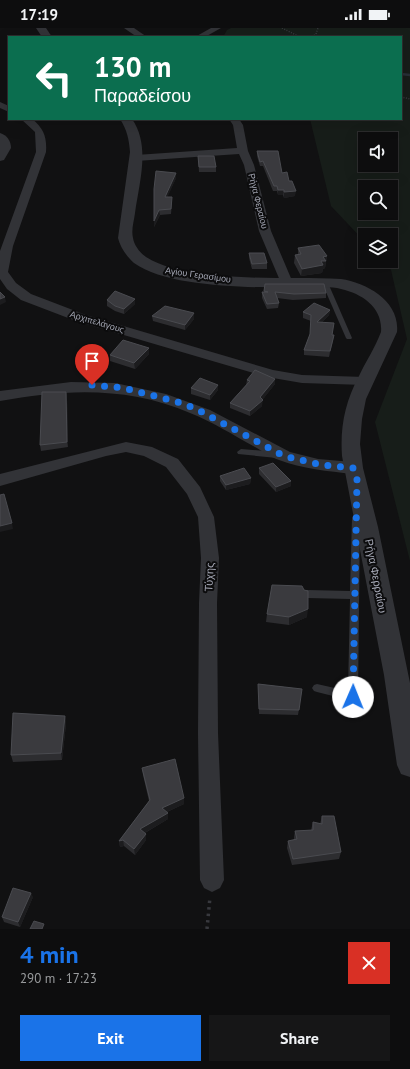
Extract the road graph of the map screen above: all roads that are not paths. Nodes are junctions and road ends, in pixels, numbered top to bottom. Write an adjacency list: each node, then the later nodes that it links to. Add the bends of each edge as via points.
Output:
1 (128, 28): 3 (street)
2 (216, 28): 4 (street)
3 (141, 36)
4 (201, 36)
5 (28, 120): 15 (street, Αρχιπελάγους, via 36,125 42,136 41,152 7,246 2,272 11,286 26,297 81,318 272,374 302,379)
6 (127, 120): 11 (street, Αγίου Γερασίμου, via 135,136)
7 (235, 120): 9 (street, Ρήγα Φεραίου)
8 (0, 136): 10 (street, via 6,142 6,148)
9 (244, 151): 11 (street); 12 (street, Ρήγα Φεραίου, via 265,231)
10 (0, 158)
11 (136, 158): 12 (street, Αγίου Γερασίμου, via 126,240 139,259 176,274 209,279)
12 (288, 283): 13 (street, Ρήγα Φερραίου)
13 (325, 283): 14 (lane); 15 (street, Ρήγα Φερραίου, via 358,288 373,297 384,308 389,330)
14 (349, 338)
15 (365, 381): 19 (street, Ρήγα Φερραίου, via 353,411 351,433)
16 (0, 396): 18 (street, via 70,386 124,388 185,404)
17 (241, 452): 18 (lane)
18 (284, 456): 19 (street)
19 (355, 473): 22 (lane); 24 (street, Ρήγα Φερραίου, via 405,719)
20 (0, 480): 25 (street, Τύχης, via 106,451 126,448 147,451 167,460 194,491 206,517 210,558 208,718)
21 (307, 594): 22 (lane)
22 (355, 595): 23 (lane, via 353,697)
23 (317, 688)
24 (410, 765)
25 (212, 880)

